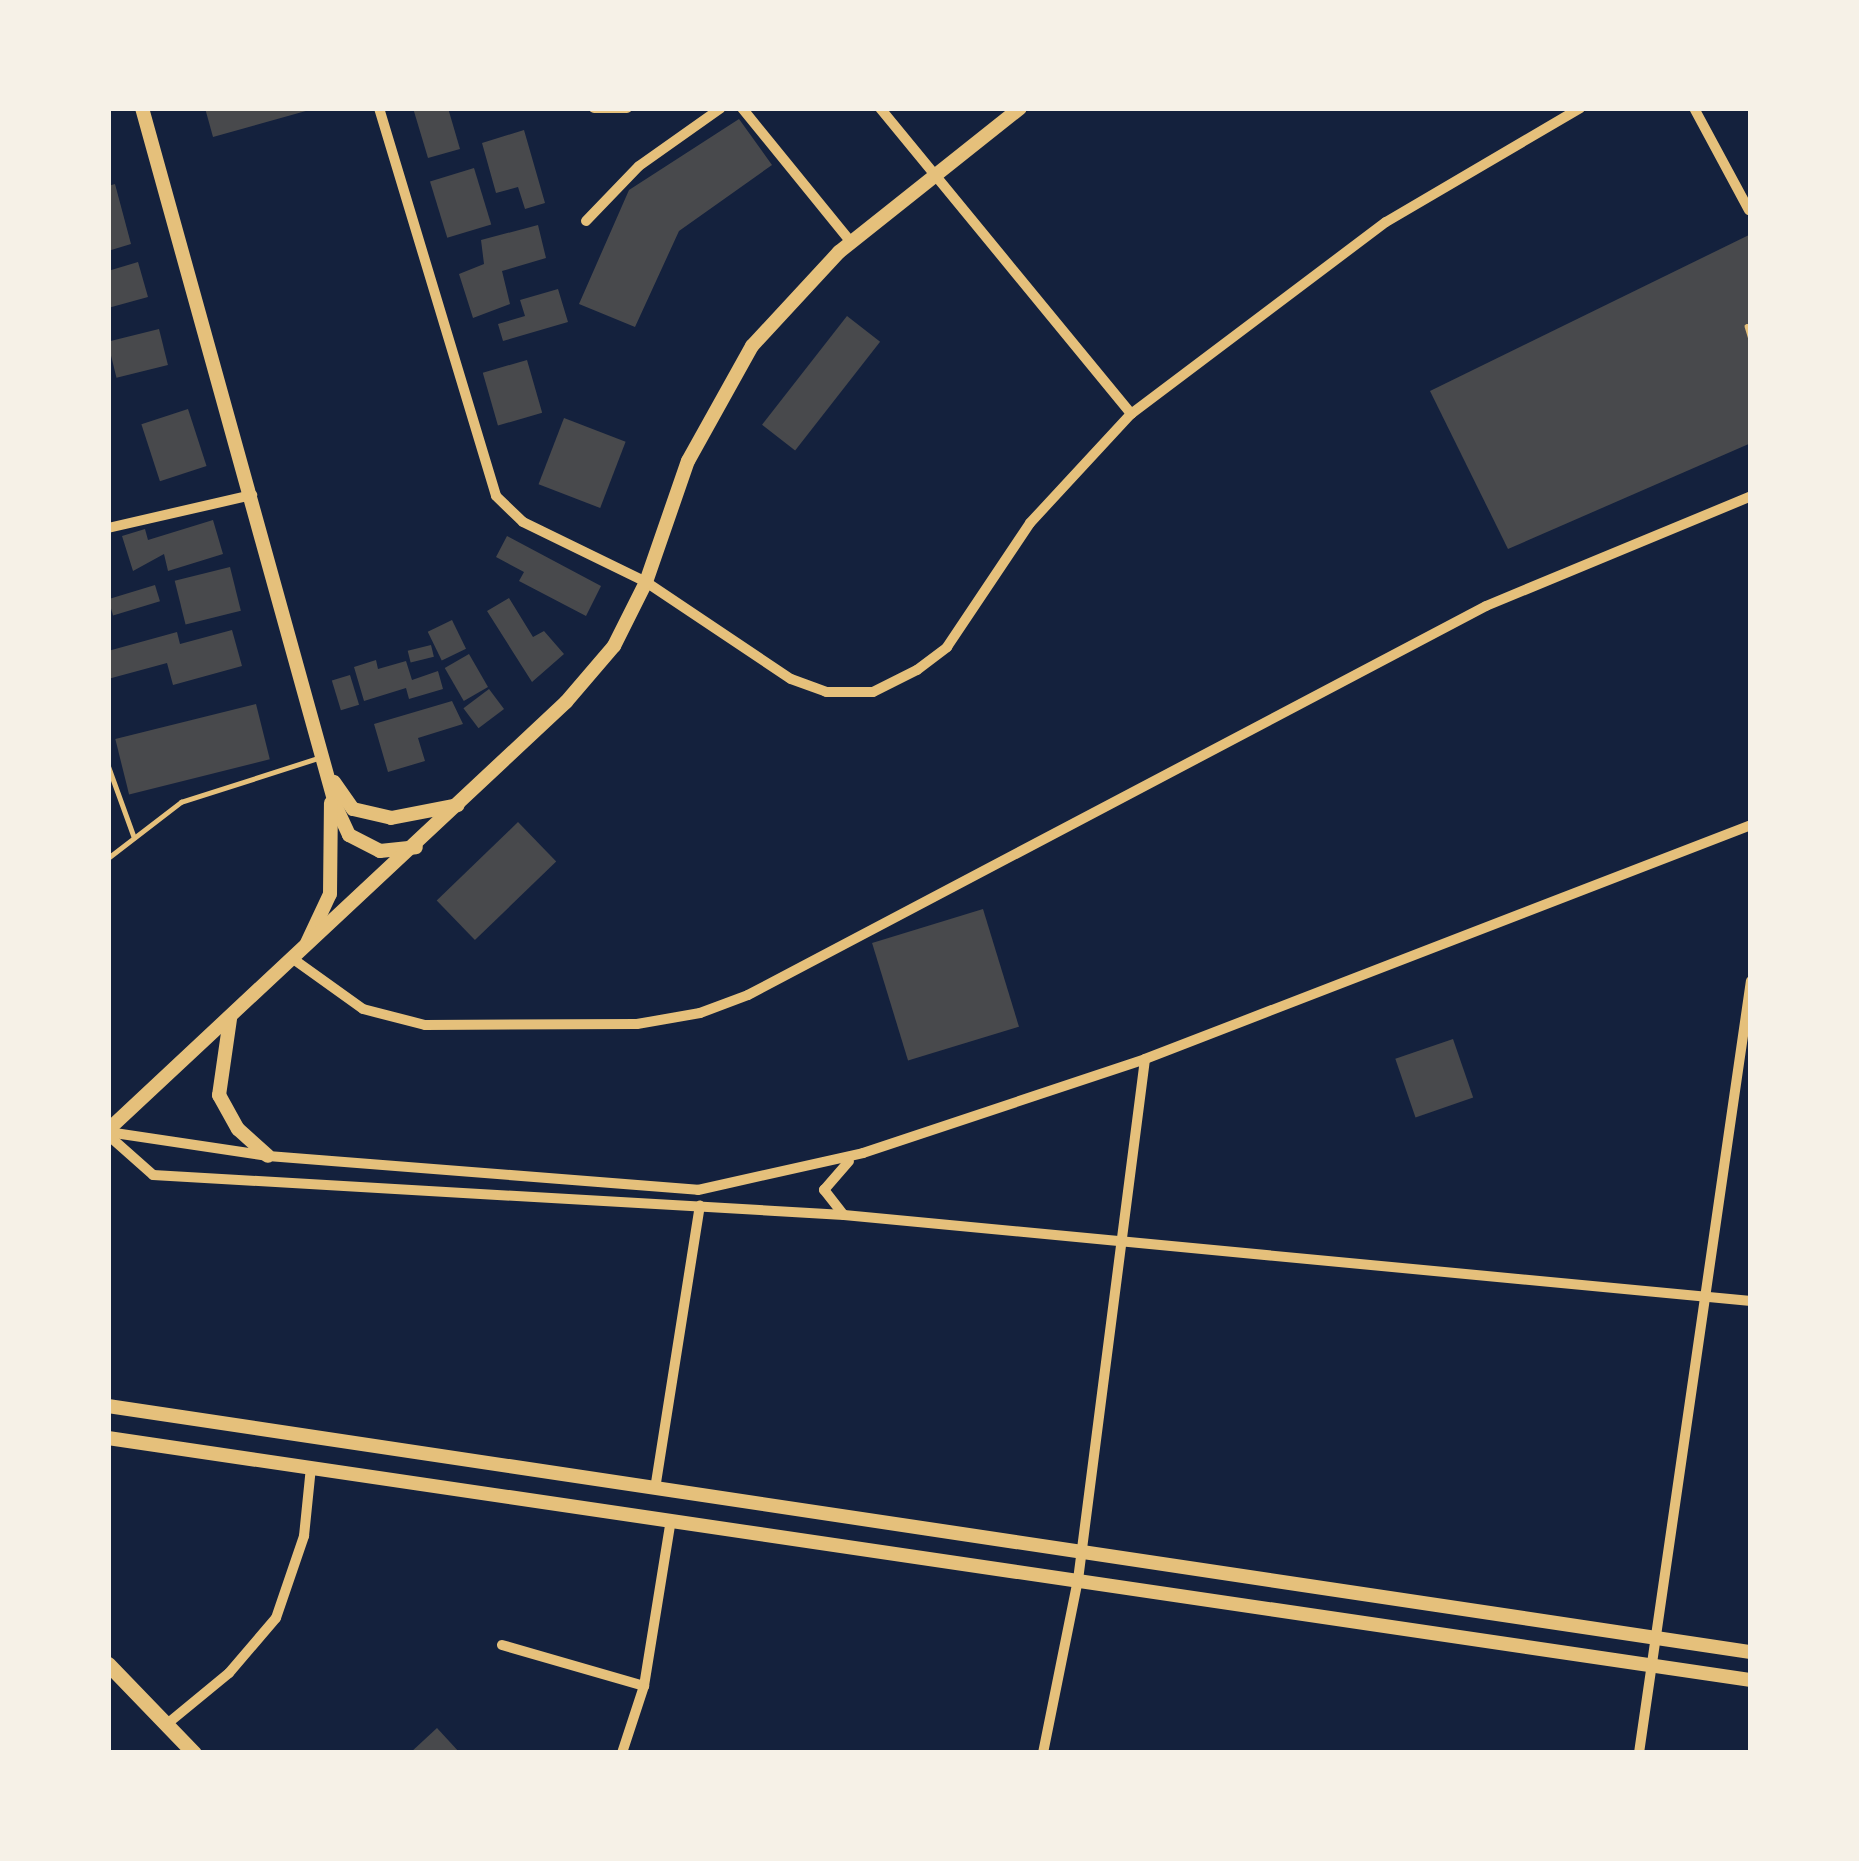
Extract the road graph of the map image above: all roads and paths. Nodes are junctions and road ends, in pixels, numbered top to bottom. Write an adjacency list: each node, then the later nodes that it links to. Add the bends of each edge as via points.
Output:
1 (142, 108): 18 (street)
2 (380, 108): 21 (street, via 496,496 523,522)
3 (594, 108): 4 (street)
4 (627, 108)
5 (721, 108): 13 (street, via 639,166)
6 (742, 108): 14 (street)
7 (880, 108): 11 (street)
8 (1020, 108): 11 (street)
9 (1580, 108): 17 (street, via 1386,222)
10 (1694, 108): 12 (street)
11 (935, 177): 14 (street); 17 (street)
12 (1749, 210)
13 (586, 220)
14 (851, 242): 21 (street, via 794,298 729,383 688,461)
15 (1747, 326): 16 (lane)
16 (1751, 339)
17 (1131, 414): 21 (street, via 1030,523 947,646 873,692 826,692 790,680)
18 (252, 495): 20 (street); 22 (street)
19 (1751, 496): 30 (street, via 1486,606 748,995 700,1013 637,1024 425,1025 363,1009)
20 (108, 528)
21 (646, 582): 25 (street, via 614,646)
22 (324, 756): 24 (street); 27 (lane, via 181,802)
23 (108, 765): 27 (lane)
24 (328, 774): 25 (street, via 353,809 391,818); 28 (street, via 350,835 380,851); 30 (street, via 330,894)
25 (463, 804): 28 (street)
26 (1751, 825): 33 (street)
27 (134, 837): 29 (lane)
28 (416, 847): 30 (street)
29 (108, 858)
30 (296, 961): 32 (street)
31 (1751, 980): 40 (street)
32 (230, 1019): 34 (street); 36 (street, via 219,1095 238,1129)
33 (1144, 1059): 35 (street); 39 (street)
34 (108, 1132): 36 (street); 37 (street, via 153,1175)
35 (862, 1153): 36 (street, via 698,1190); 38 (street, via 837,1168 824,1190)
36 (268, 1156)
37 (700, 1206): 38 (street); 45 (street)
38 (844, 1215): 39 (street)
39 (1117, 1243): 40 (street); 47 (street)
40 (1711, 1297): 41 (street); 49 (street)
41 (1751, 1301)
42 (108, 1406): 45 (street)
43 (108, 1438): 44 (street)
44 (311, 1467): 46 (street); 56 (street, via 304,1536 276,1618 229,1673)
45 (655, 1489): 47 (street)
46 (671, 1520): 48 (street); 55 (street)
47 (1082, 1550): 48 (street); 49 (street)
48 (1078, 1580): 53 (street); 59 (street)
49 (1661, 1639): 51 (street); 53 (street)
50 (502, 1645): 55 (street)
51 (1751, 1652)
52 (108, 1664): 56 (main road)
53 (1657, 1665): 54 (street); 60 (street)
54 (1751, 1680)
55 (644, 1686): 58 (street)
56 (167, 1724): 57 (main road)
57 (194, 1753)
58 (622, 1753)
59 (1043, 1753)
60 (1639, 1753)

